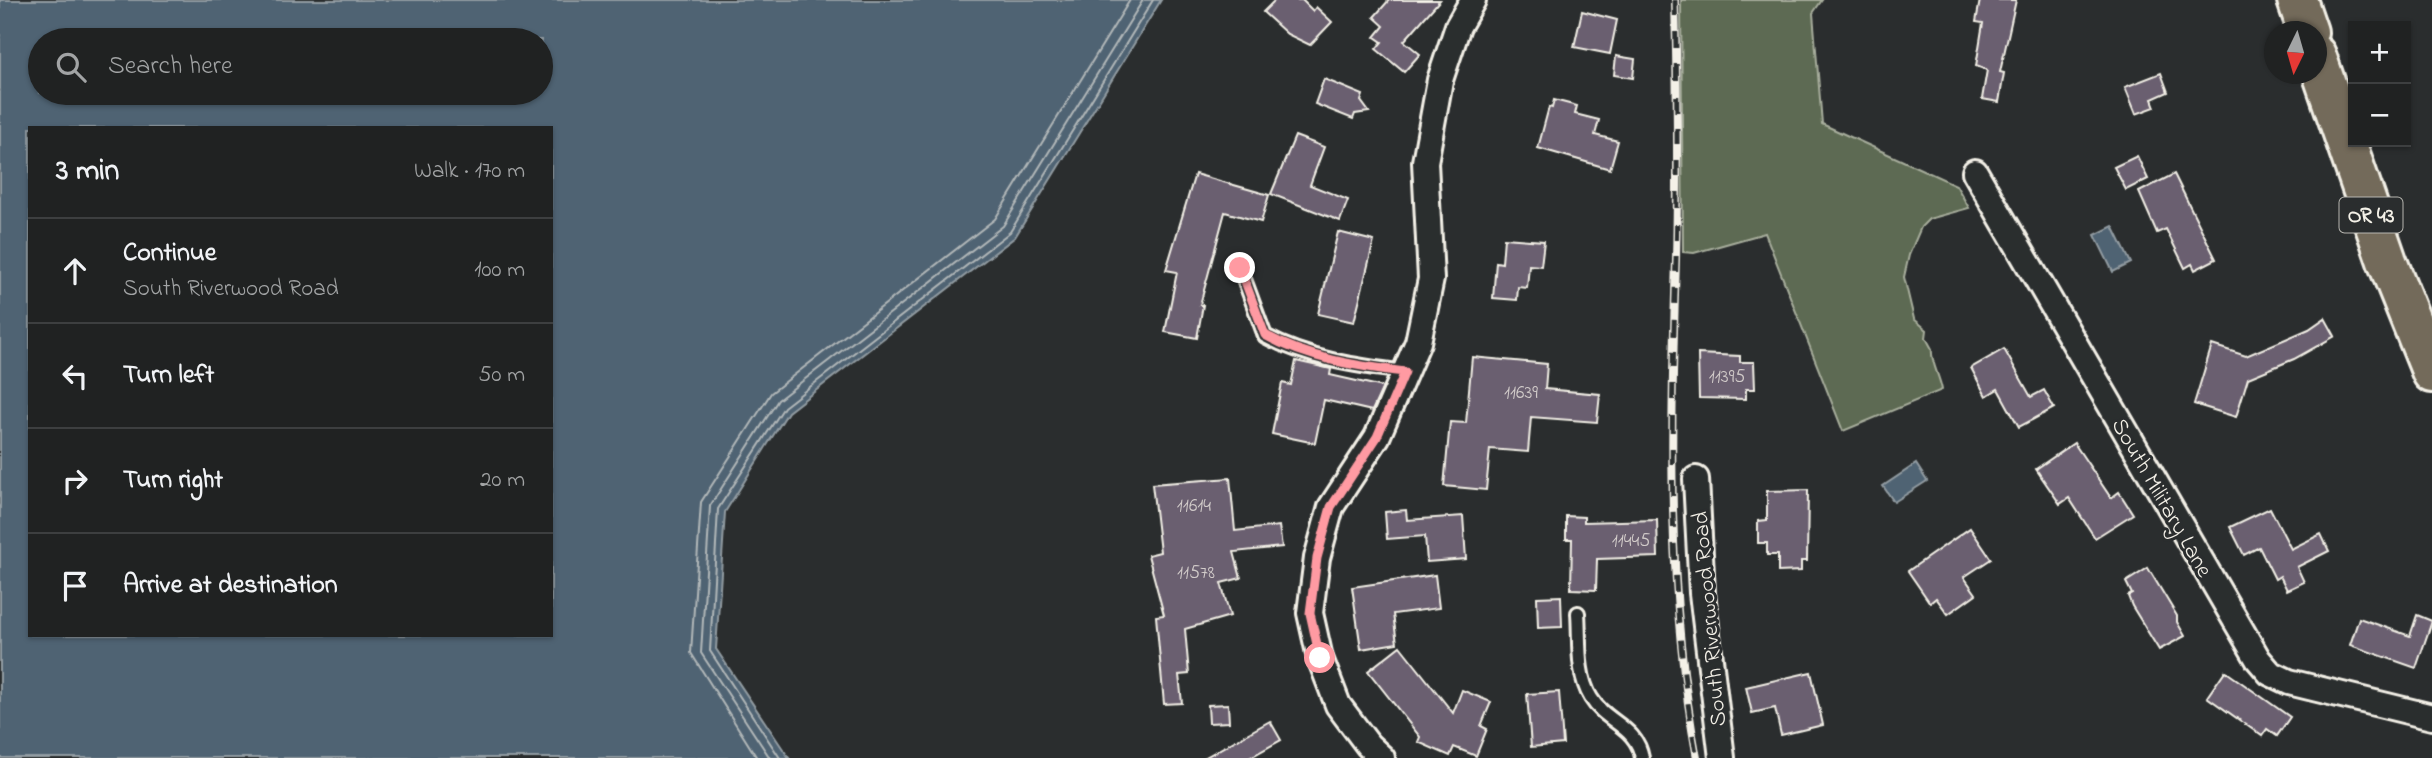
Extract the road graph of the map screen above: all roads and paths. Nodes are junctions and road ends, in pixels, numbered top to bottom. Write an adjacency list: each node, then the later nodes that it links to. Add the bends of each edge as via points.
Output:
1 (1473, 0): 7 (street, via 1458,26 1440,80 1425,162 1431,279 1418,341)
2 (2297, 0): 3 (main road)
3 (2304, 21)
4 (2326, 84): 8 (main road, OR 43, via 2387,261)
5 (1975, 172): 11 (street, South Military Lane, via 2258,659 2270,673 2289,682)
6 (1240, 268): 7 (lane, via 1265,335 1286,347 1353,366)
7 (1405, 372): 12 (street, via 1377,437 1331,507 1317,558 1310,613 1320,658 1338,705)
8 (2432, 373)
9 (1696, 479): 14 (street, South Riverwood Road, via 1702,593)
10 (1578, 613): 13 (lane, via 1582,673 1589,696 1634,735)
11 (2432, 717)
12 (1382, 758)
13 (1642, 758)
14 (1722, 758)

